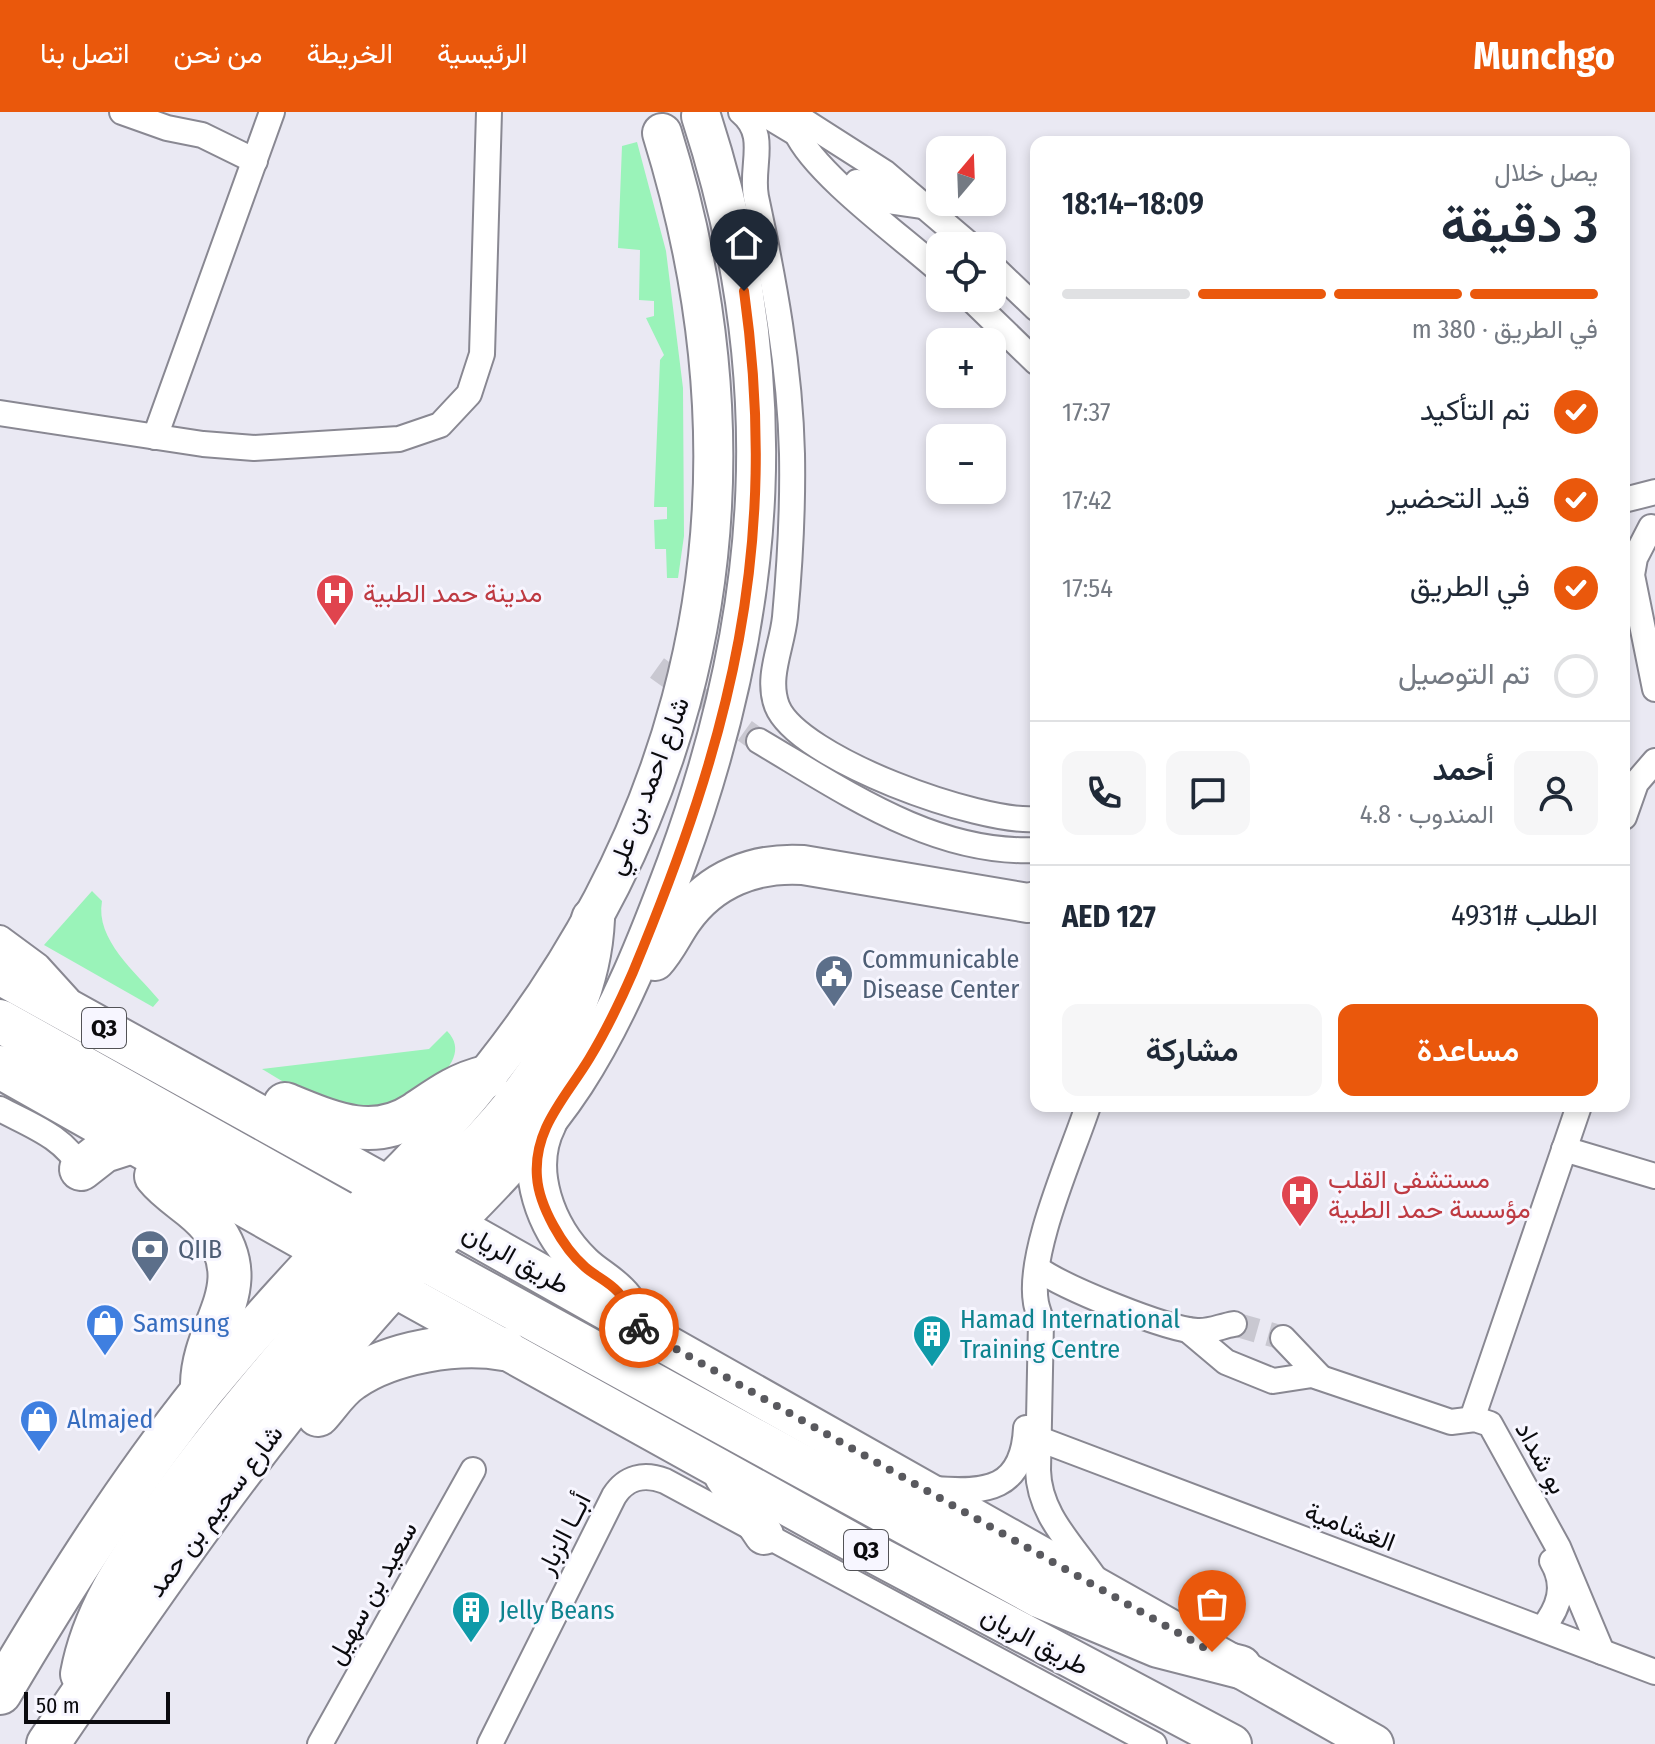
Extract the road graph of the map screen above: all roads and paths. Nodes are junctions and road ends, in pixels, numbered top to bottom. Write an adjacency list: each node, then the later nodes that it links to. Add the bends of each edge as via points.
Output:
1 (122, 112): 9 (street, via 198,146)
2 (272, 112): 9 (street)
3 (489, 112): 17 (street, via 482,354 469,394 451,416 427,431 372,443 254,448)
4 (741, 112): 26 (street, via 758,139 753,179 789,401 792,524 775,702 786,721 804,735 902,787 980,814)
5 (761, 112): 7 (street)
6 (701, 116): 32 (main road, شارع احمد بن علي, via 726,201 750,337 757,430 755,534 743,630 723,720 688,832)
7 (793, 122): 10 (street, via 874,195 900,205 928,207); 11 (street, via 806,150 824,169)
8 (662, 133): 29 (main road, شارع احمد بن علي, via 691,241 708,343 715,435 712,533 699,632 673,732 636,829)
9 (244, 156): 17 (street)
10 (956, 232)
11 (926, 259)
12 (1006, 279): 13 (street)
13 (1030, 302)
14 (984, 312): 15 (street)
15 (1030, 356)
16 (0, 413): 17 (street)
17 (155, 437)
18 (1655, 492): 19 (street)
19 (1630, 498)
20 (1653, 527): 21 (street); 22 (street, via 1635,558 1632,575)
21 (1630, 533)
22 (1655, 689)
23 (759, 741): 27 (street, via 863,802 914,825 979,847)
24 (1655, 761): 25 (street, via 1636,783)
25 (1630, 800)
26 (1030, 818)
27 (1030, 850)
28 (1030, 903): 32 (main road, via 803,865 768,865 734,876 705,895 656,960)
29 (593, 919): 36 (main road, شارع احمد بن علي, via 541,1004); 48 (highway, via 584,982 555,1046 508,1113)
30 (0, 938): 33 (street, طريق الريان, via 47,974)
31 (0, 973): 33 (highway, طريق الريان / Q3)
32 (632, 975): 43 (main road, شارع احمد بن علي, via 596,1047)
33 (75, 1012): 37 (highway, طريق الريان / Q3)
34 (0, 1021): 48 (highway)
35 (0, 1067): 39 (highway, طريق الريان / Q3)
36 (486, 1077): 37 (highway, via 445,1091 402,1121 366,1129 341,1126 256,1094); 48 (main road, شارع احمد بن علي)
37 (206, 1086): 48 (highway, طريق الريان / Q3)
38 (0, 1091): 39 (highway)
39 (45, 1092): 45 (highway, طريق الريان / Q3)
40 (0, 1109): 46 (street, via 54,1137)
41 (1086, 1112): 49 (street, via 1049,1219)
42 (1577, 1112): 44 (street)
43 (550, 1117): 48 (main road, شارع احمد بن علي); 53 (main road, via 537,1154 537,1181 545,1206 579,1261 618,1292)
44 (1566, 1143): 47 (street, via 1602,1149 1614,1161); 59 (street)
45 (137, 1144): 46 (highway, via 104,1151); 48 (highway, طريق الريان / Q3); 58 (highway, via 171,1192 202,1216 226,1254 230,1289 205,1358)
46 (81, 1169)
47 (1655, 1176)
48 (388, 1238): 53 (main road, طريق الريان / Q3); 56 (main road, طريق الريان / Q3); 58 (highway, via 253,1329); 61 (highway, شارع سحيم بن حمد); 70 (highway, via 1041,1597 1158,1646); 73 (highway, via 240,1408 133,1555 93,1630)
49 (1038, 1269): 50 (street); 51 (street)
50 (1086, 1294): 51 (street); 54 (street)
51 (1039, 1312): 60 (street)
52 (1234, 1324): 54 (street)
53 (638, 1327): 65 (main road, طريق الريان / Q3)
54 (1188, 1330): 57 (street, via 1226,1362 1268,1379)
55 (1283, 1338): 57 (street)
56 (504, 1349): 61 (highway, via 446,1348 369,1370 340,1388 298,1437); 63 (main road, طريق الريان / Q3)
57 (1320, 1377): 59 (street, via 1451,1422)
58 (201, 1392): 72 (highway, via 96,1536)
59 (1477, 1420): 68 (street, بو شداد, via 1559,1577 1558,1604); 69 (street, بو شداد, via 1493,1428 1558,1547)
60 (1032, 1436): 65 (street, via 1017,1467 995,1486 977,1491); 67 (street, via 1043,1504); 68 (street, الغشامية)
61 (247, 1467): 73 (highway, شارع سحيم بن حمد)
62 (473, 1470): 75 (street, سعيد بن سهيل)
63 (720, 1470): 66 (main road); 78 (main road, طريق الريان / Q3)
64 (628, 1481): 66 (street, طريق الريان, via 657,1478); 76 (street, أبــا الزبار, via 614,1496)
65 (927, 1489): 67 (main road, طريق الريان / Q3)
66 (764, 1535): 77 (street, طريق الريان)
67 (1101, 1588): 70 (main road, طريق الريان / Q3)
68 (1542, 1629): 69 (street, الغشامية)
69 (1602, 1652): 71 (street, الغشامية)
70 (1240, 1667): 79 (main road, طريق الريان / Q3)
71 (1655, 1672)
72 (0, 1693)
73 (81, 1695): 74 (highway, شارع سحيم بن حمد)
74 (48, 1744)
75 (320, 1744)
76 (490, 1744)
77 (1154, 1744)
78 (1232, 1744)
79 (1374, 1744)

